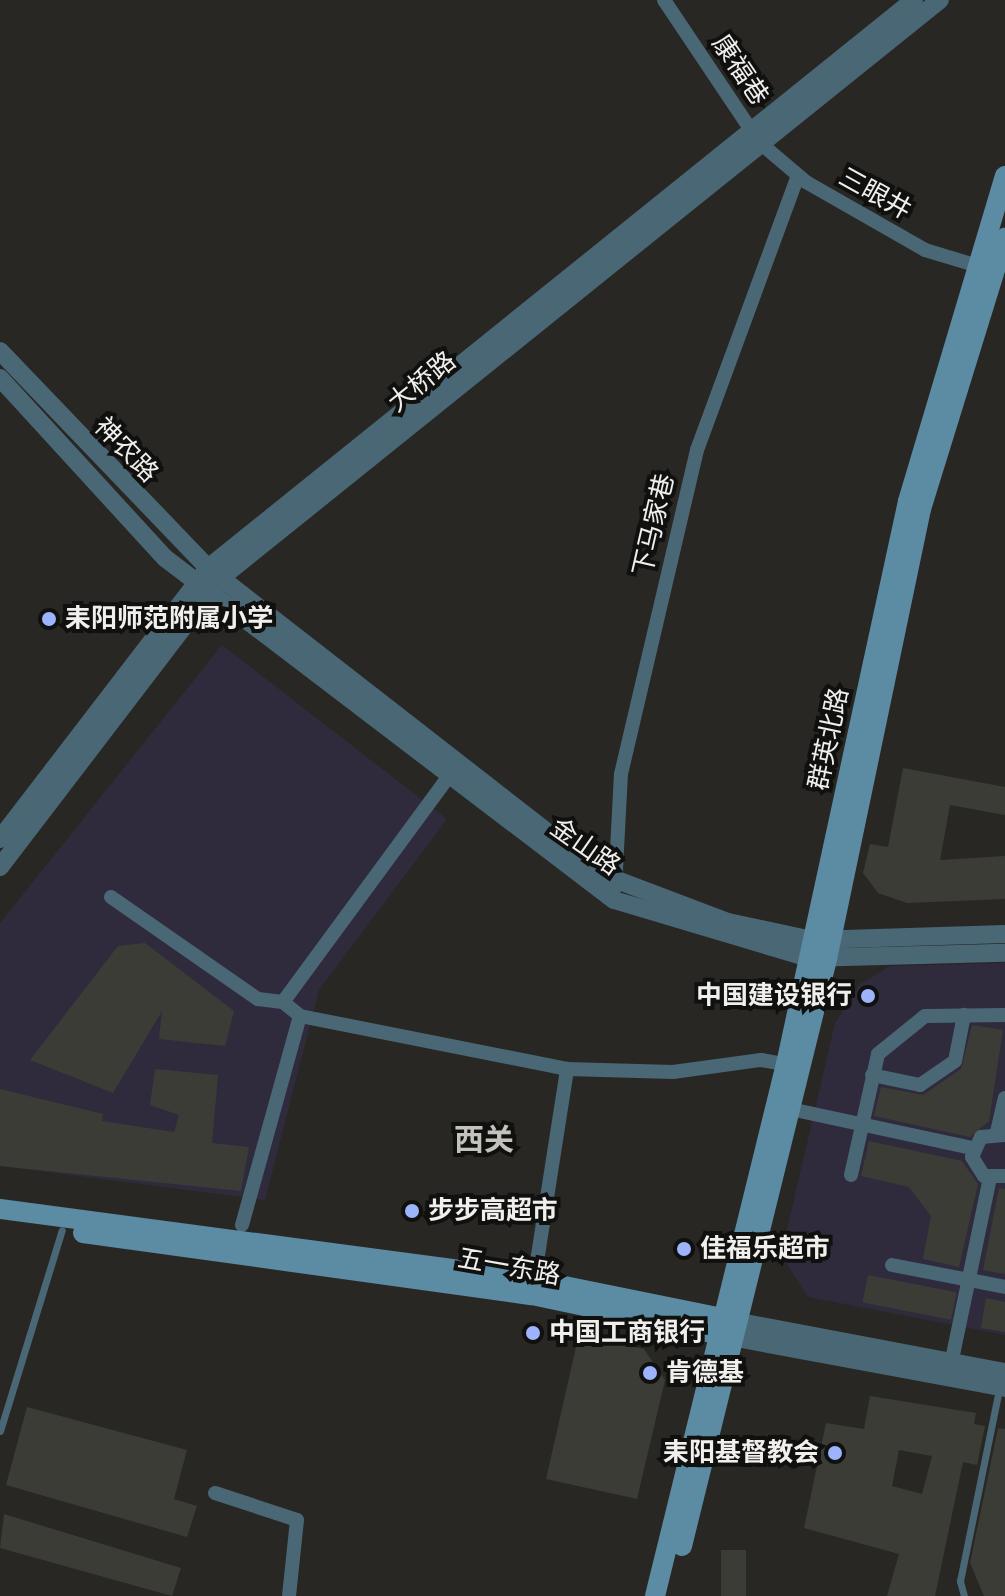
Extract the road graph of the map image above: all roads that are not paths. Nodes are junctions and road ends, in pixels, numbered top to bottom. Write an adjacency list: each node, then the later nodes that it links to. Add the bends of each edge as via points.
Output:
1 (664, 0): 4 (street, 康福巷)
2 (914, 0): 4 (street, 大桥路)
3 (940, 0): 4 (street, 大桥路)
4 (754, 135): 5 (street, 三眼井); 11 (street, 大桥路)
5 (798, 176): 8 (street, 三眼井, via 925,250); 15 (street, 下马家巷, via 697,450 621,774)
6 (1005, 176): 8 (main road, 群英北路)
7 (1005, 238): 18 (main road, 群英北路, via 921,509)
8 (978, 266): 18 (main road, 群英北路, via 908,501)
9 (0, 351): 11 (street, 神农路)
10 (0, 378): 11 (street, 神农路)
11 (208, 580): 12 (street, 金山路); 13 (street, 大桥路); 14 (street, 大桥路); 15 (street, 金山路)
12 (447, 779): 15 (street, 金山路); 20 (street)
13 (0, 839)
14 (0, 867)
15 (615, 891): 18 (street, 金山路)
16 (111, 897): 20 (street, via 258,999)
17 (1005, 934): 18 (street, 金山路)
18 (819, 949): 19 (street, 金山路); 24 (main road, 群英北路)
19 (1005, 953)
20 (283, 1002): 23 (street)
21 (964, 1015): 22 (street); 26 (street, via 925,1016 878,1054); 26 (street, via 955,1061 920,1085)
22 (1005, 1015)
23 (300, 1016): 25 (street); 36 (street)
24 (792, 1065): 25 (street); 28 (main road, 群英北路)
25 (567, 1069): 41 (street)
26 (872, 1075): 29 (street)
27 (1005, 1098): 30 (street)
28 (783, 1108): 29 (street); 42 (main road, 群英北路)
29 (862, 1125): 31 (street); 32 (street)
30 (1001, 1134): 31 (street)
31 (973, 1148): 33 (street, via 974,1165)
32 (851, 1175)
33 (997, 1177): 39 (street)
34 (0, 1209): 41 (main road, 五一东路)
35 (0, 1223): 37 (main road, 五一东路)
36 (242, 1225)
37 (62, 1230): 41 (main road, 五一东路); 45 (lane)
38 (892, 1265): 39 (street)
39 (969, 1280): 40 (street); 43 (street)
40 (1005, 1287)
41 (533, 1288): 42 (main road, 五一东路)
42 (729, 1328): 43 (street, 五一东路); 48 (main road); 49 (main road)
43 (950, 1370): 44 (street, 五一东路)
44 (1003, 1382): 50 (lane, via 960,1581)
45 (0, 1431)
46 (215, 1493): 47 (street, via 297,1520)
47 (289, 1596)
48 (655, 1596)
49 (669, 1596)
50 (964, 1596)

